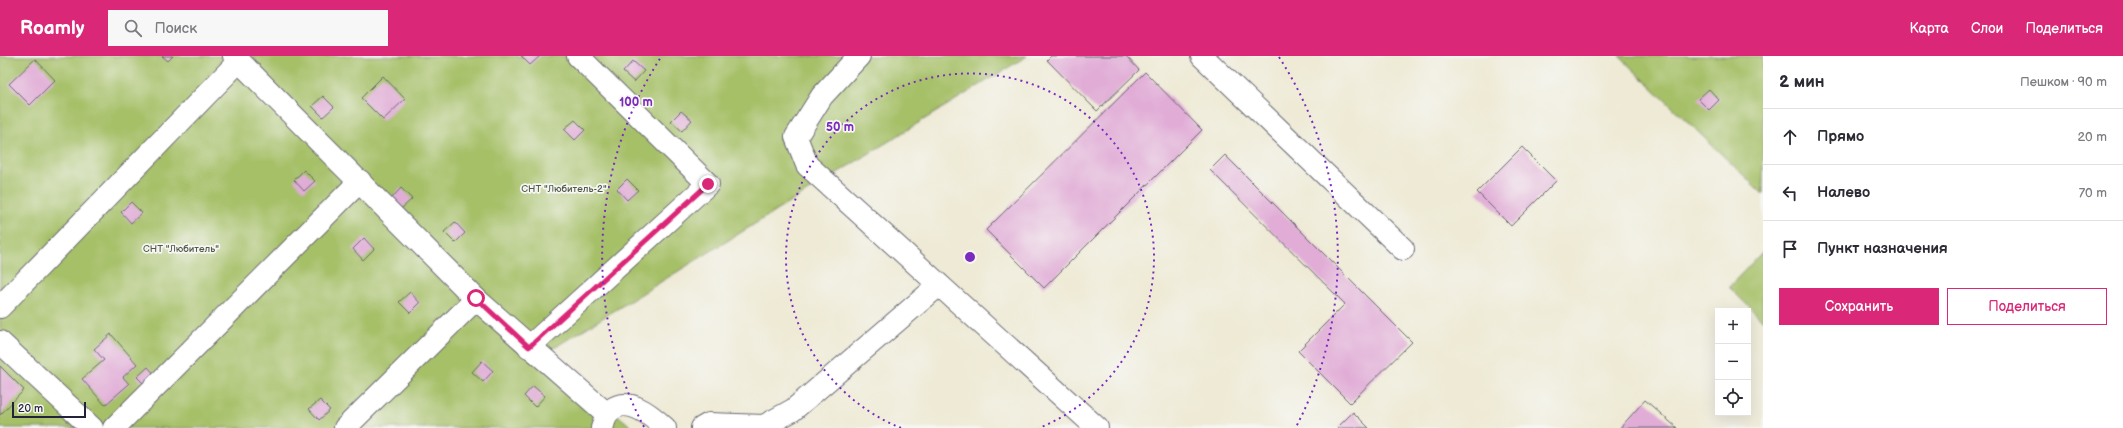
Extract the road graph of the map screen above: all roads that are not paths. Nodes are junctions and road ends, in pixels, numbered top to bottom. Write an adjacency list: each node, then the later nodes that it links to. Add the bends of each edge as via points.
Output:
1 (578, 56): 11 (lane, via 708,184)
2 (859, 56): 7 (lane, via 822,96 796,137 808,166)
3 (1202, 56): 6 (lane)
4 (237, 58): 5 (lane); 9 (lane)
5 (360, 181): 8 (lane); 15 (lane)
6 (1403, 249)
7 (939, 285): 13 (lane, via 793,410 764,426); 19 (lane)
8 (476, 298): 11 (lane); 16 (lane)
9 (0, 307)
10 (0, 342): 14 (lane)
11 (529, 347): 12 (lane)
12 (604, 421): 17 (lane, via 617,406 626,405 640,409)
13 (736, 426): 18 (lane, via 708,424)
14 (92, 428)
15 (114, 428)
16 (345, 428)
17 (665, 428)
18 (702, 428)
19 (1097, 428)

